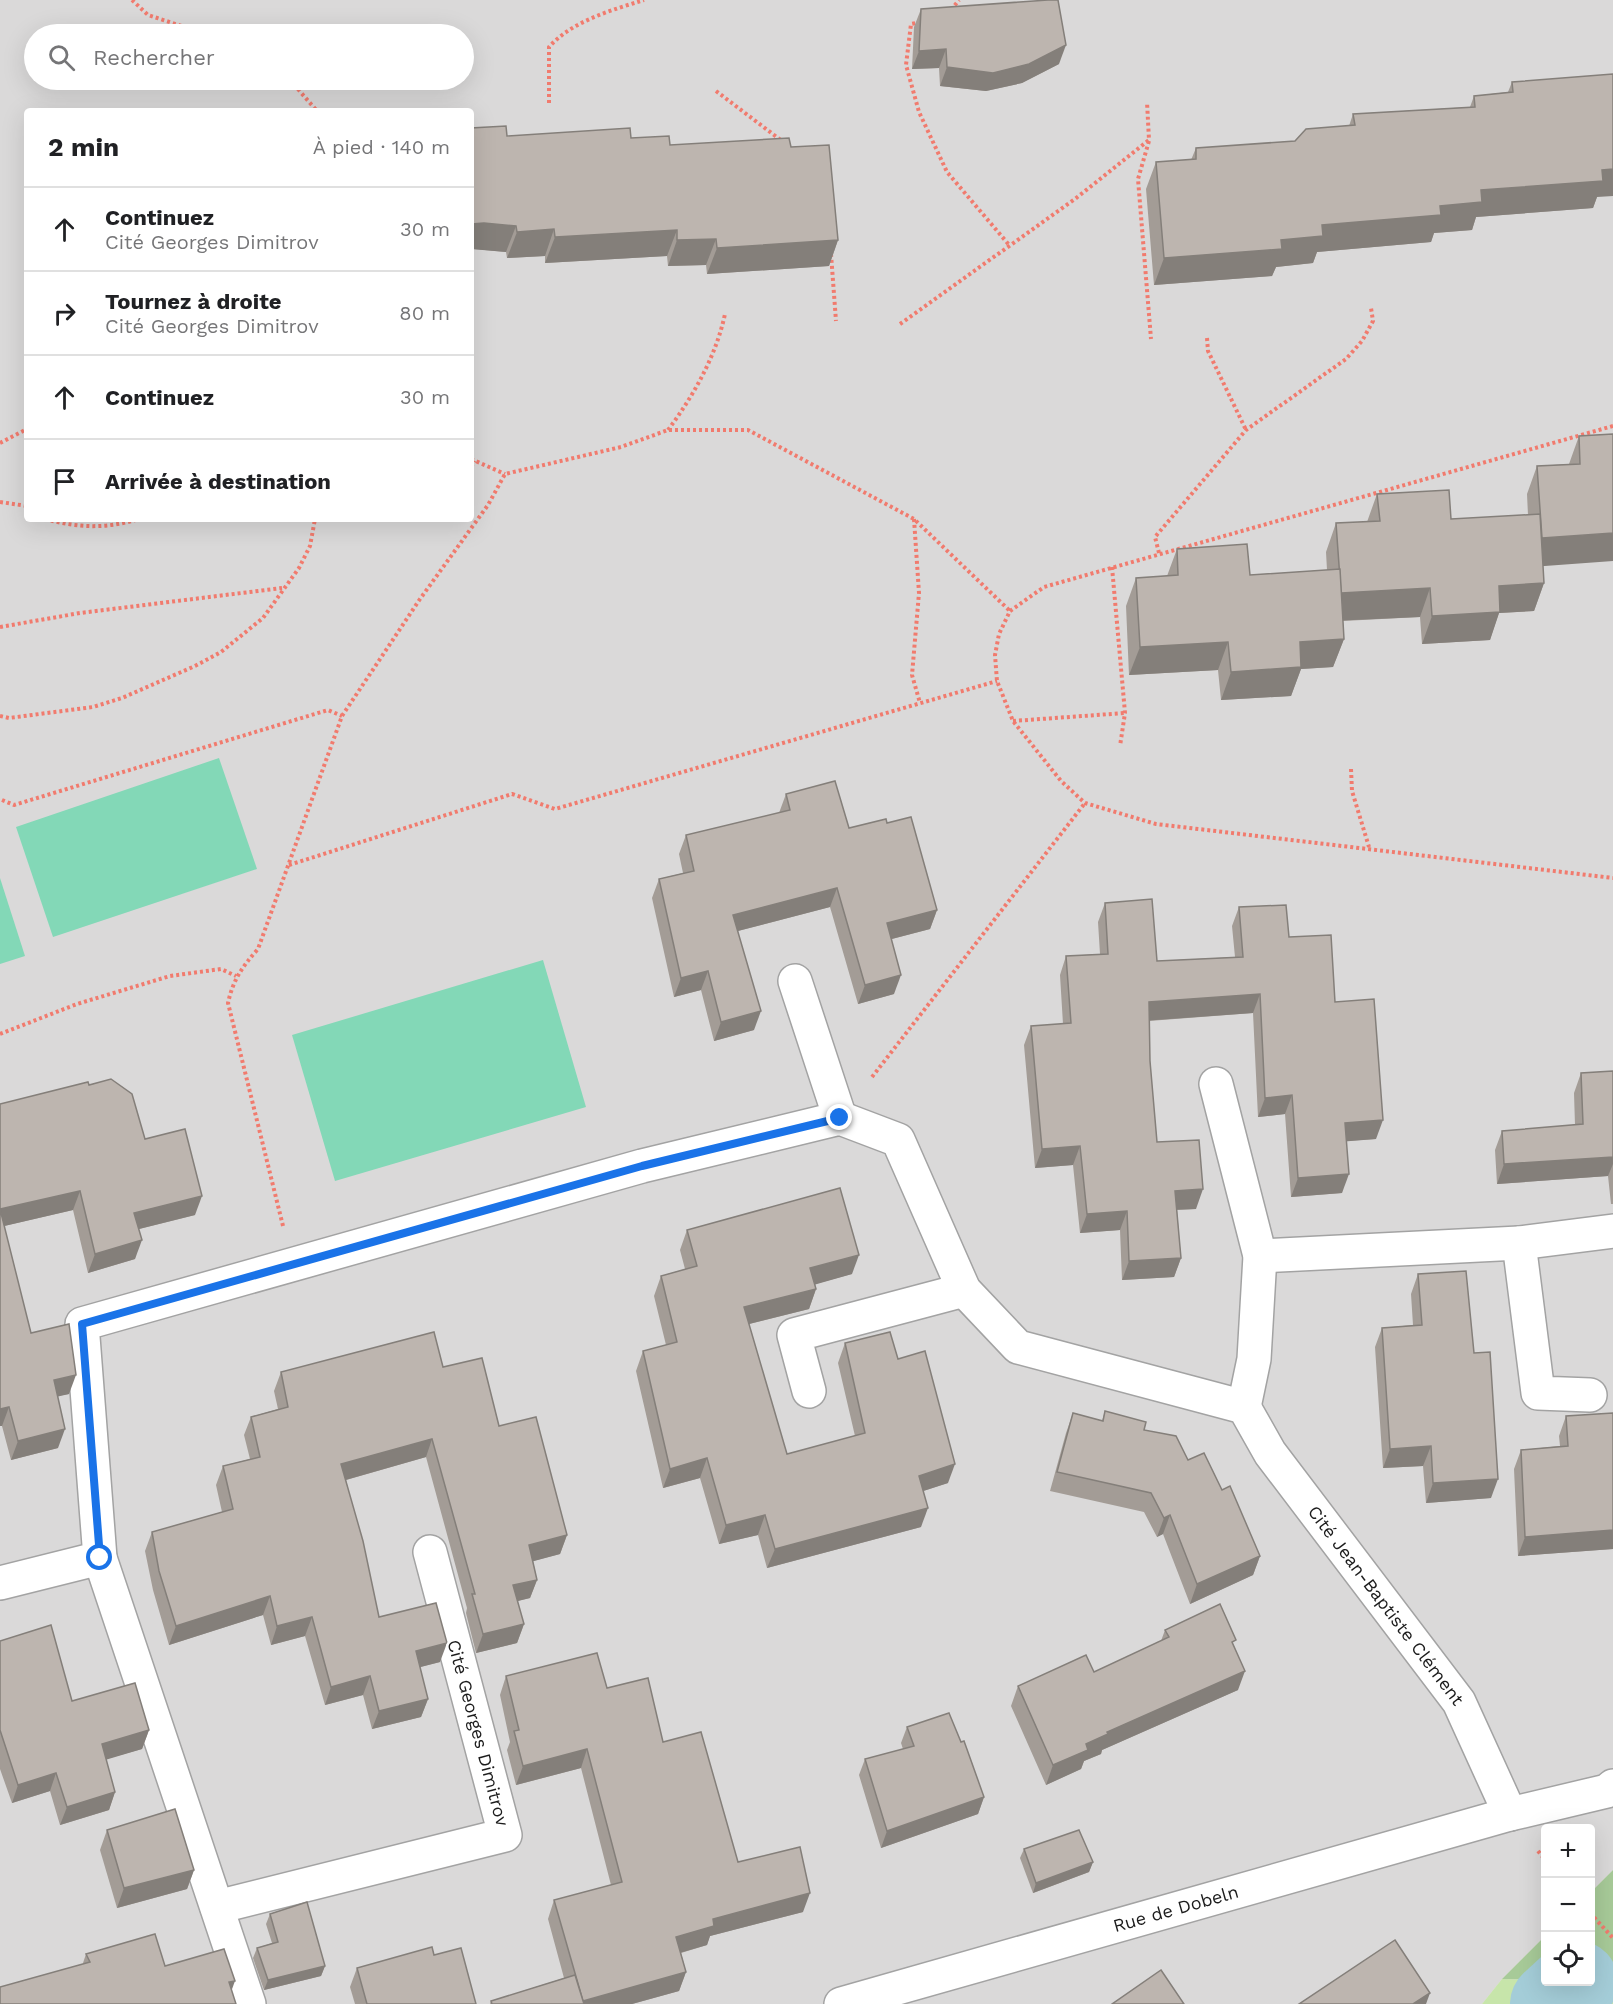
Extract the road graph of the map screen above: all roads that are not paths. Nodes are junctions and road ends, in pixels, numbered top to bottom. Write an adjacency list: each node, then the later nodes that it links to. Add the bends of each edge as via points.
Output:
1 (795, 981): 3 (street)
2 (1216, 1084): 6 (street)
3 (840, 1118): 7 (street, via 898,1140); 12 (street, via 642,1166 82,1324)
4 (1613, 1231): 5 (street)
5 (1519, 1243): 6 (street); 9 (street, via 1538,1393)
6 (1260, 1256): 10 (street, via 1254,1359)
7 (964, 1290): 8 (street, via 794,1335); 10 (street, via 1018,1347)
8 (809, 1391)
9 (1590, 1395)
10 (1244, 1407): 15 (street, Cité Jean-Baptiste Clément, via 1270,1453 1460,1702)
11 (430, 1552): 16 (street, Cité Georges Dimitrov, via 505,1835)
12 (100, 1558): 13 (street); 16 (street)
13 (0, 1583)
14 (1613, 1786): 15 (street, Rue de Dobeln, via 1607,1791)
15 (1510, 1814): 18 (street, Rue de Dobeln)
16 (217, 1907): 17 (street)
17 (249, 2004)
18 (841, 2004)

